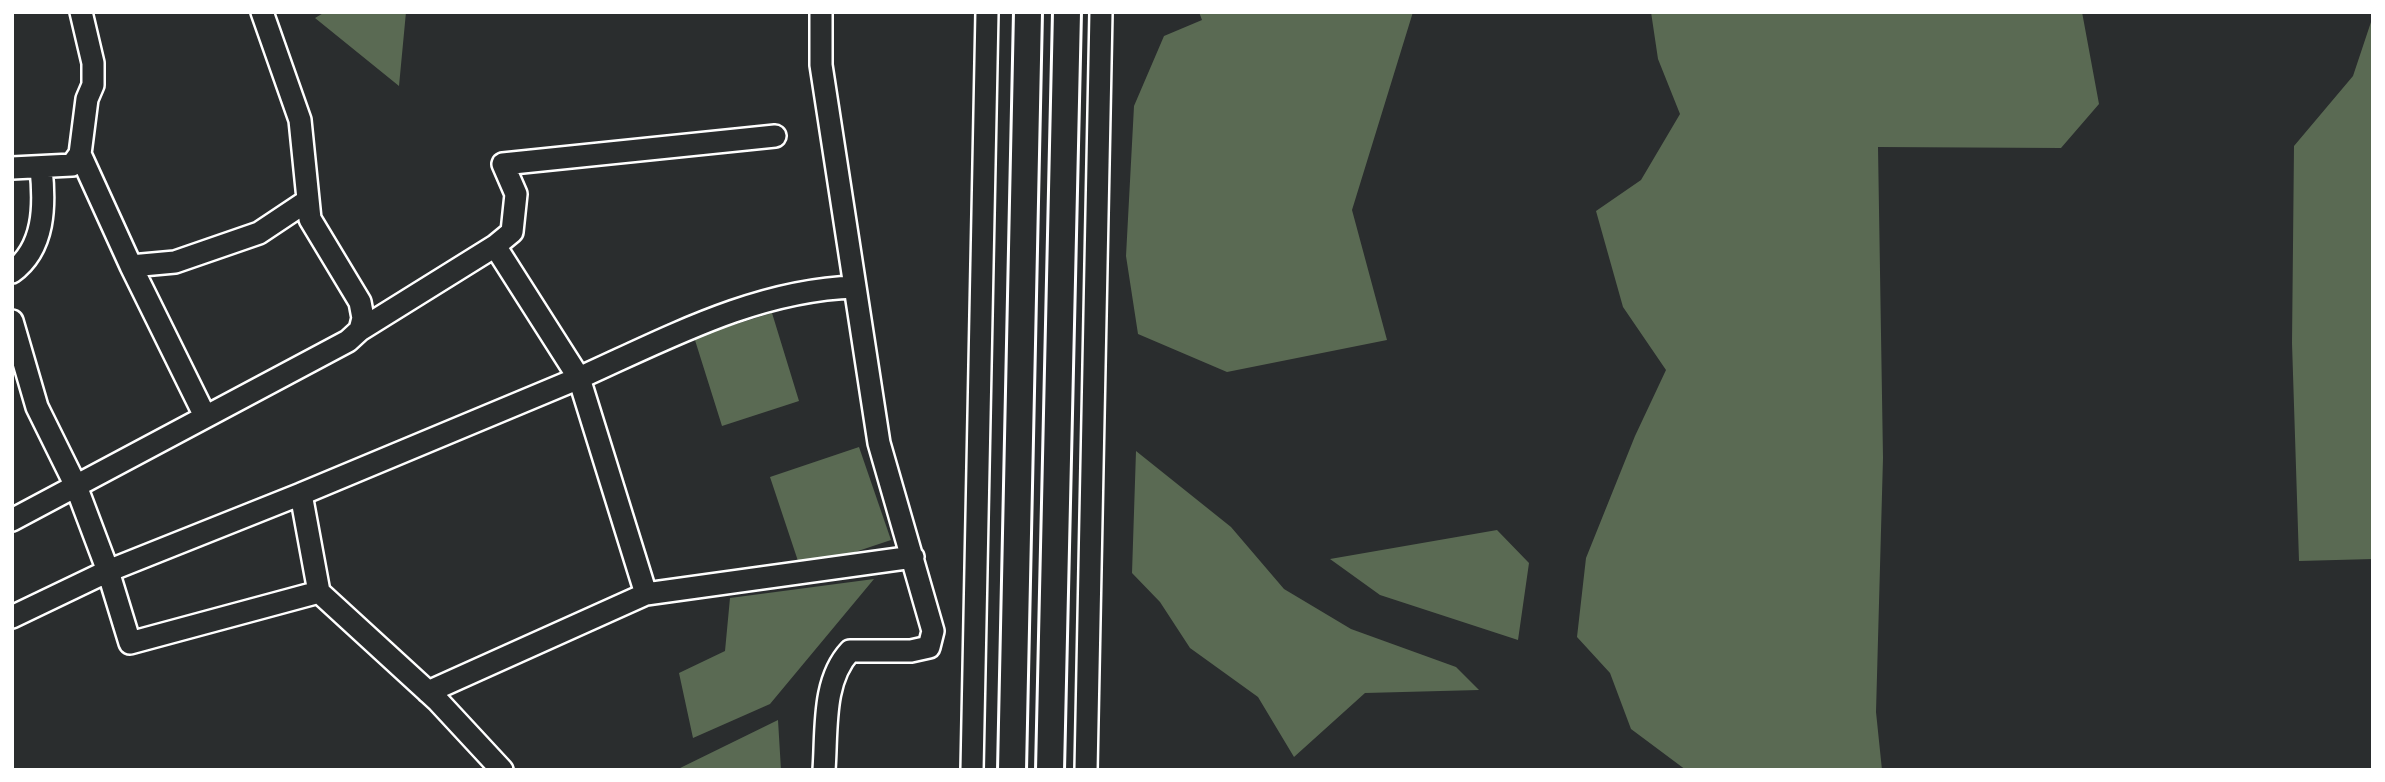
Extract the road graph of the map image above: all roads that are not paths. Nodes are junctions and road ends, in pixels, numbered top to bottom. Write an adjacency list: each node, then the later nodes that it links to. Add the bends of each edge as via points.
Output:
1 (80, 12): 9 (street, via 93,63)
2 (262, 12): 12 (street, via 300,120)
3 (821, 12): 16 (street, via 821,65)
4 (987, 12): 32 (street)
5 (1028, 12): 33 (street)
6 (1067, 12): 34 (street)
7 (1101, 12): 35 (street)
8 (775, 136): 13 (street, via 503,164 516,194 512,232)
9 (80, 154): 11 (street, via 72,165); 14 (street)
10 (12, 168): 11 (street)
11 (41, 168): 15 (street, via 41,227 31,252)
12 (307, 201): 14 (street, via 259,233 175,262); 18 (street, via 310,219 360,302)
13 (495, 246): 18 (street); 19 (street)
14 (131, 266): 20 (street)
15 (12, 272)
16 (855, 287): 19 (street, via 825,288 742,306); 24 (street, via 879,443)
17 (12, 321): 21 (street, via 37,407)
18 (360, 330): 21 (street, via 348,341)
19 (579, 378): 22 (street); 27 (street)
20 (202, 410)
21 (76, 486): 23 (street); 25 (street)
22 (301, 494): 25 (street); 26 (street)
23 (12, 520)
24 (913, 557): 27 (street); 31 (street, via 933,631 929,648 850,651 842,660 831,680)
25 (108, 570): 26 (street, via 130,643); 28 (street)
26 (319, 592): 29 (street)
27 (646, 594): 29 (street)
28 (12, 617)
29 (428, 692): 30 (street)
30 (502, 770)
31 (824, 770)
32 (972, 770)
33 (1012, 770)
34 (1051, 770)
35 (1086, 770)

